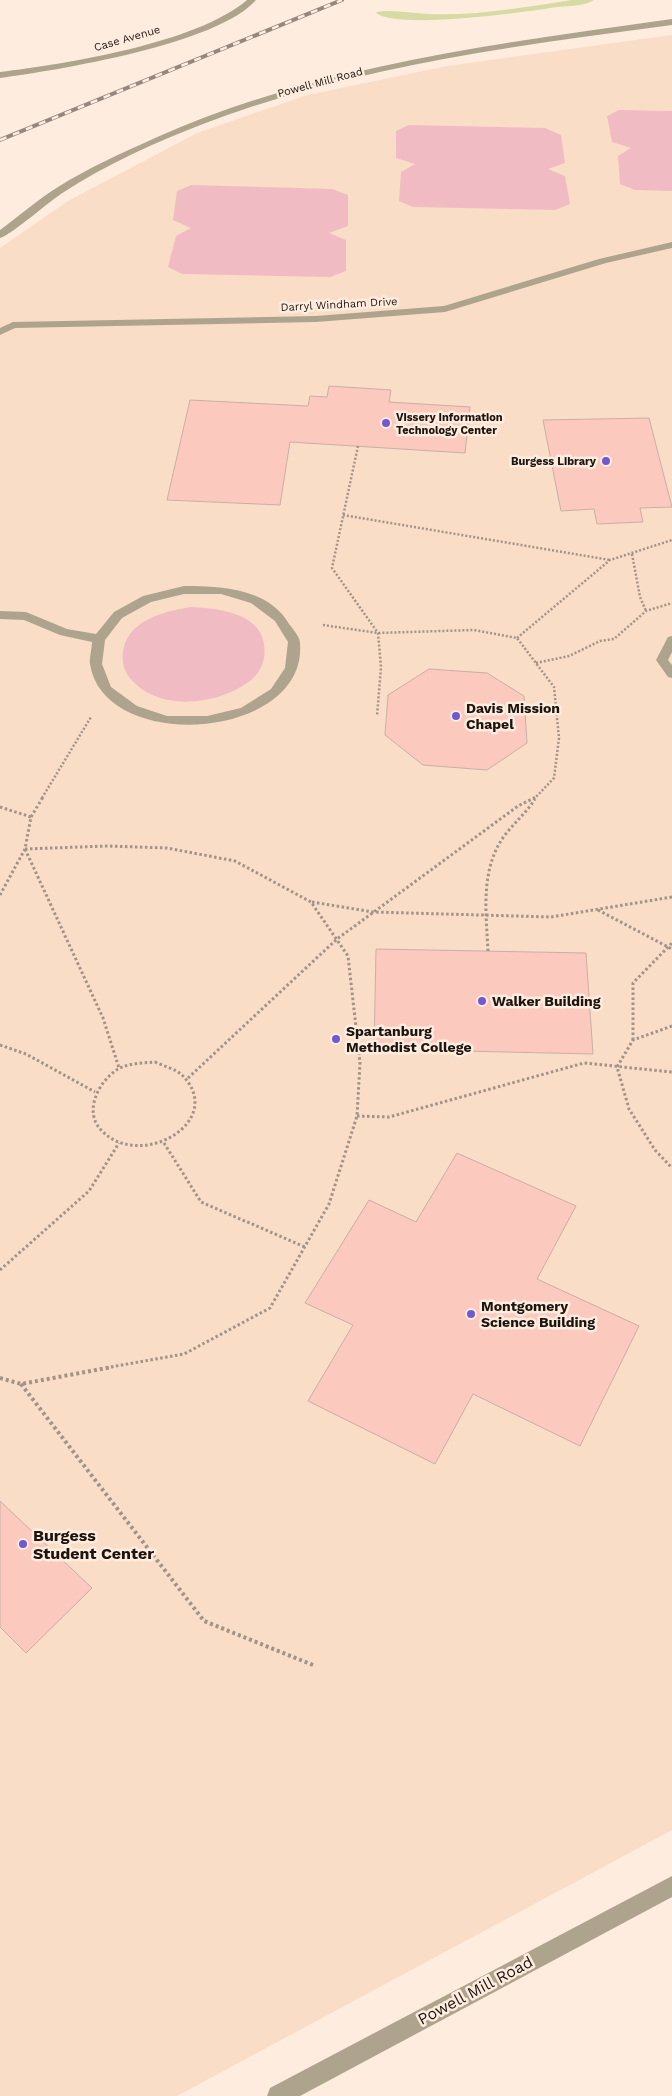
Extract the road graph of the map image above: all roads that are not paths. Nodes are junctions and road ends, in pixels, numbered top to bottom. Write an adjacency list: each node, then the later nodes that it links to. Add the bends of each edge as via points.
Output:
1 (252, 0): 3 (street, Case Avenue, via 224,20 145,45 79,62)
2 (672, 22): 4 (street, Powell Mill Road, via 391,64 264,97 155,141 102,167 52,195)
3 (0, 75)
4 (0, 235)
5 (672, 245): 6 (street, Darryl Windham Drive, via 603,261 445,309 316,319 13,324)
6 (0, 332)
7 (0, 615): 8 (street, via 26,616 64,632)
8 (100, 638): 8 (street, via 118,615 147,599 184,590 221,590 255,600 280,618 294,642 291,668 275,692 245,711 207,720 167,720 132,708 106,689 96,664)
9 (672, 640): 10 (street, via 662,660)
10 (672, 674)
11 (672, 1886): 12 (street, Powell Mill Road)
12 (278, 2096)

